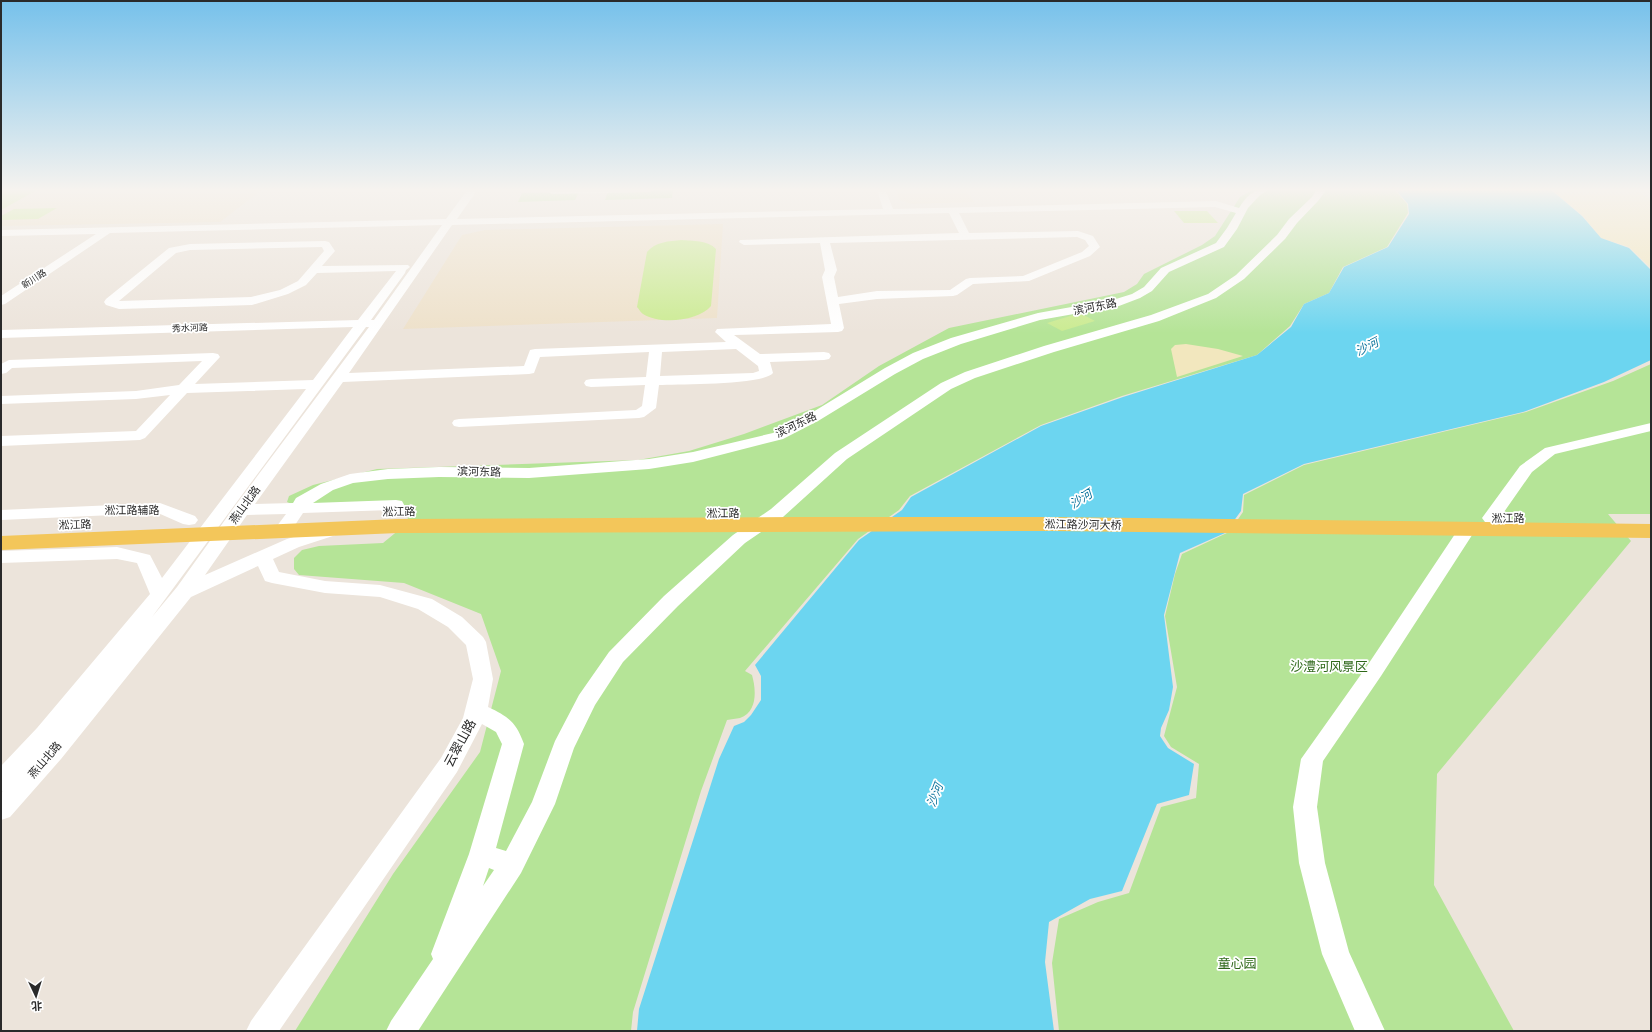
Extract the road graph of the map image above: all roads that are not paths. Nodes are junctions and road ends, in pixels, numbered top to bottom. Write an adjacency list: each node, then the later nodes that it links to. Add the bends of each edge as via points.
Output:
1 (98, 237): 14 (street, 新川路)
2 (210, 237): 11 (street)
3 (429, 237): 12 (street, 燕山北路)
4 (432, 237): 16 (street, 燕山北路)
5 (925, 237): 9 (street)
6 (1087, 237): 15 (street, via 1095,247 1086,254 1025,278 970,281 953,293 878,295)
7 (1226, 237): 34 (street, 滨河东路, via 1220,245 1165,270 1148,289 1136,296 1119,302 1038,317 956,341 918,356 778,436 693,457 650,464 529,473 388,474 350,479 327,487 302,502)
8 (1279, 237): 35 (street, via 1240,277 1212,296 1155,318 970,375 946,386 841,456)
9 (824, 240): 10 (street); 15 (street, via 831,270 828,277)
10 (744, 242)
11 (198, 247): 13 (street, via 325,244 330,251); 13 (street, via 173,250 110,302 119,305 252,301 284,292 302,283)
12 (404, 267): 13 (street); 17 (street, 燕山北路)
13 (313, 270)
14 (1, 301)
15 (833, 301): 19 (street, via 838,328 721,332)
16 (378, 322): 17 (street, 秀水河路); 24 (street, 燕山北路)
17 (362, 323): 18 (street, 秀水河路); 27 (street, 燕山北路)
18 (1, 334)
19 (738, 345): 20 (street); 22 (street)
20 (656, 348): 24 (street, via 534,352 529,370); 25 (street)
21 (824, 356): 22 (street)
22 (757, 358): 25 (street, via 765,364 766,373 754,377)
23 (1, 370): 28 (street, via 9,364 214,357)
24 (339, 378): 38 (street, 燕山北路)
25 (652, 381): 26 (street); 30 (street, via 649,408 639,414)
26 (591, 383)
27 (316, 384): 28 (street); 38 (street, 燕山北路)
28 (184, 388): 29 (street, via 136,395); 32 (street, via 140,435)
29 (1, 400)
30 (459, 422)
31 (1651, 427): 36 (street, via 1550,451 1526,469)
32 (1, 440)
33 (1, 515): 38 (street, 淞江路辅路, via 160,508)
34 (291, 518): 35 (main road, 淞江路, via 400,512); 38 (main road, 淞江路); 41 (main road, 淞江路)
35 (783, 518): 39 (main road, 淞江路沙河大桥, via 1051,524); 41 (main road, 淞江路); 53 (street, via 739,539 616,657 587,701 573,728 543,804)
36 (1492, 518): 37 (main road, 淞江路); 39 (main road, 淞江路)
37 (1651, 519)
38 (219, 522): 40 (main road, 淞江路); 44 (main road, 淞江路); 47 (street, 燕山北路); 48 (street, 燕山北路)
39 (1367, 522): 42 (main road, 淞江路)
40 (1, 528)
41 (339, 528): 45 (street)
42 (1467, 529): 43 (main road, 淞江路); 57 (street, via 1374,672 1312,759 1305,807 1312,863 1336,954)
43 (1651, 531)
44 (1, 543)
45 (262, 556): 47 (street); 49 (street, 云翠山路, via 272,577 325,587 380,591 425,604 455,622 476,642 483,679)
46 (1, 557): 48 (street, via 117,553 144,559)
47 (184, 592): 51 (street, 燕山北路, via 53,752)
48 (160, 595): 50 (street, 燕山北路, via 45,734)
49 (476, 711): 52 (street, via 504,725 510,732 513,744); 55 (street, 云翠山路, via 449,765)
50 (1, 782)
51 (1, 810)
52 (482, 854): 53 (street); 54 (street)
53 (512, 865): 54 (street)
54 (435, 978): 56 (street)
55 (261, 1031)
56 (401, 1031)
57 (1370, 1031)

